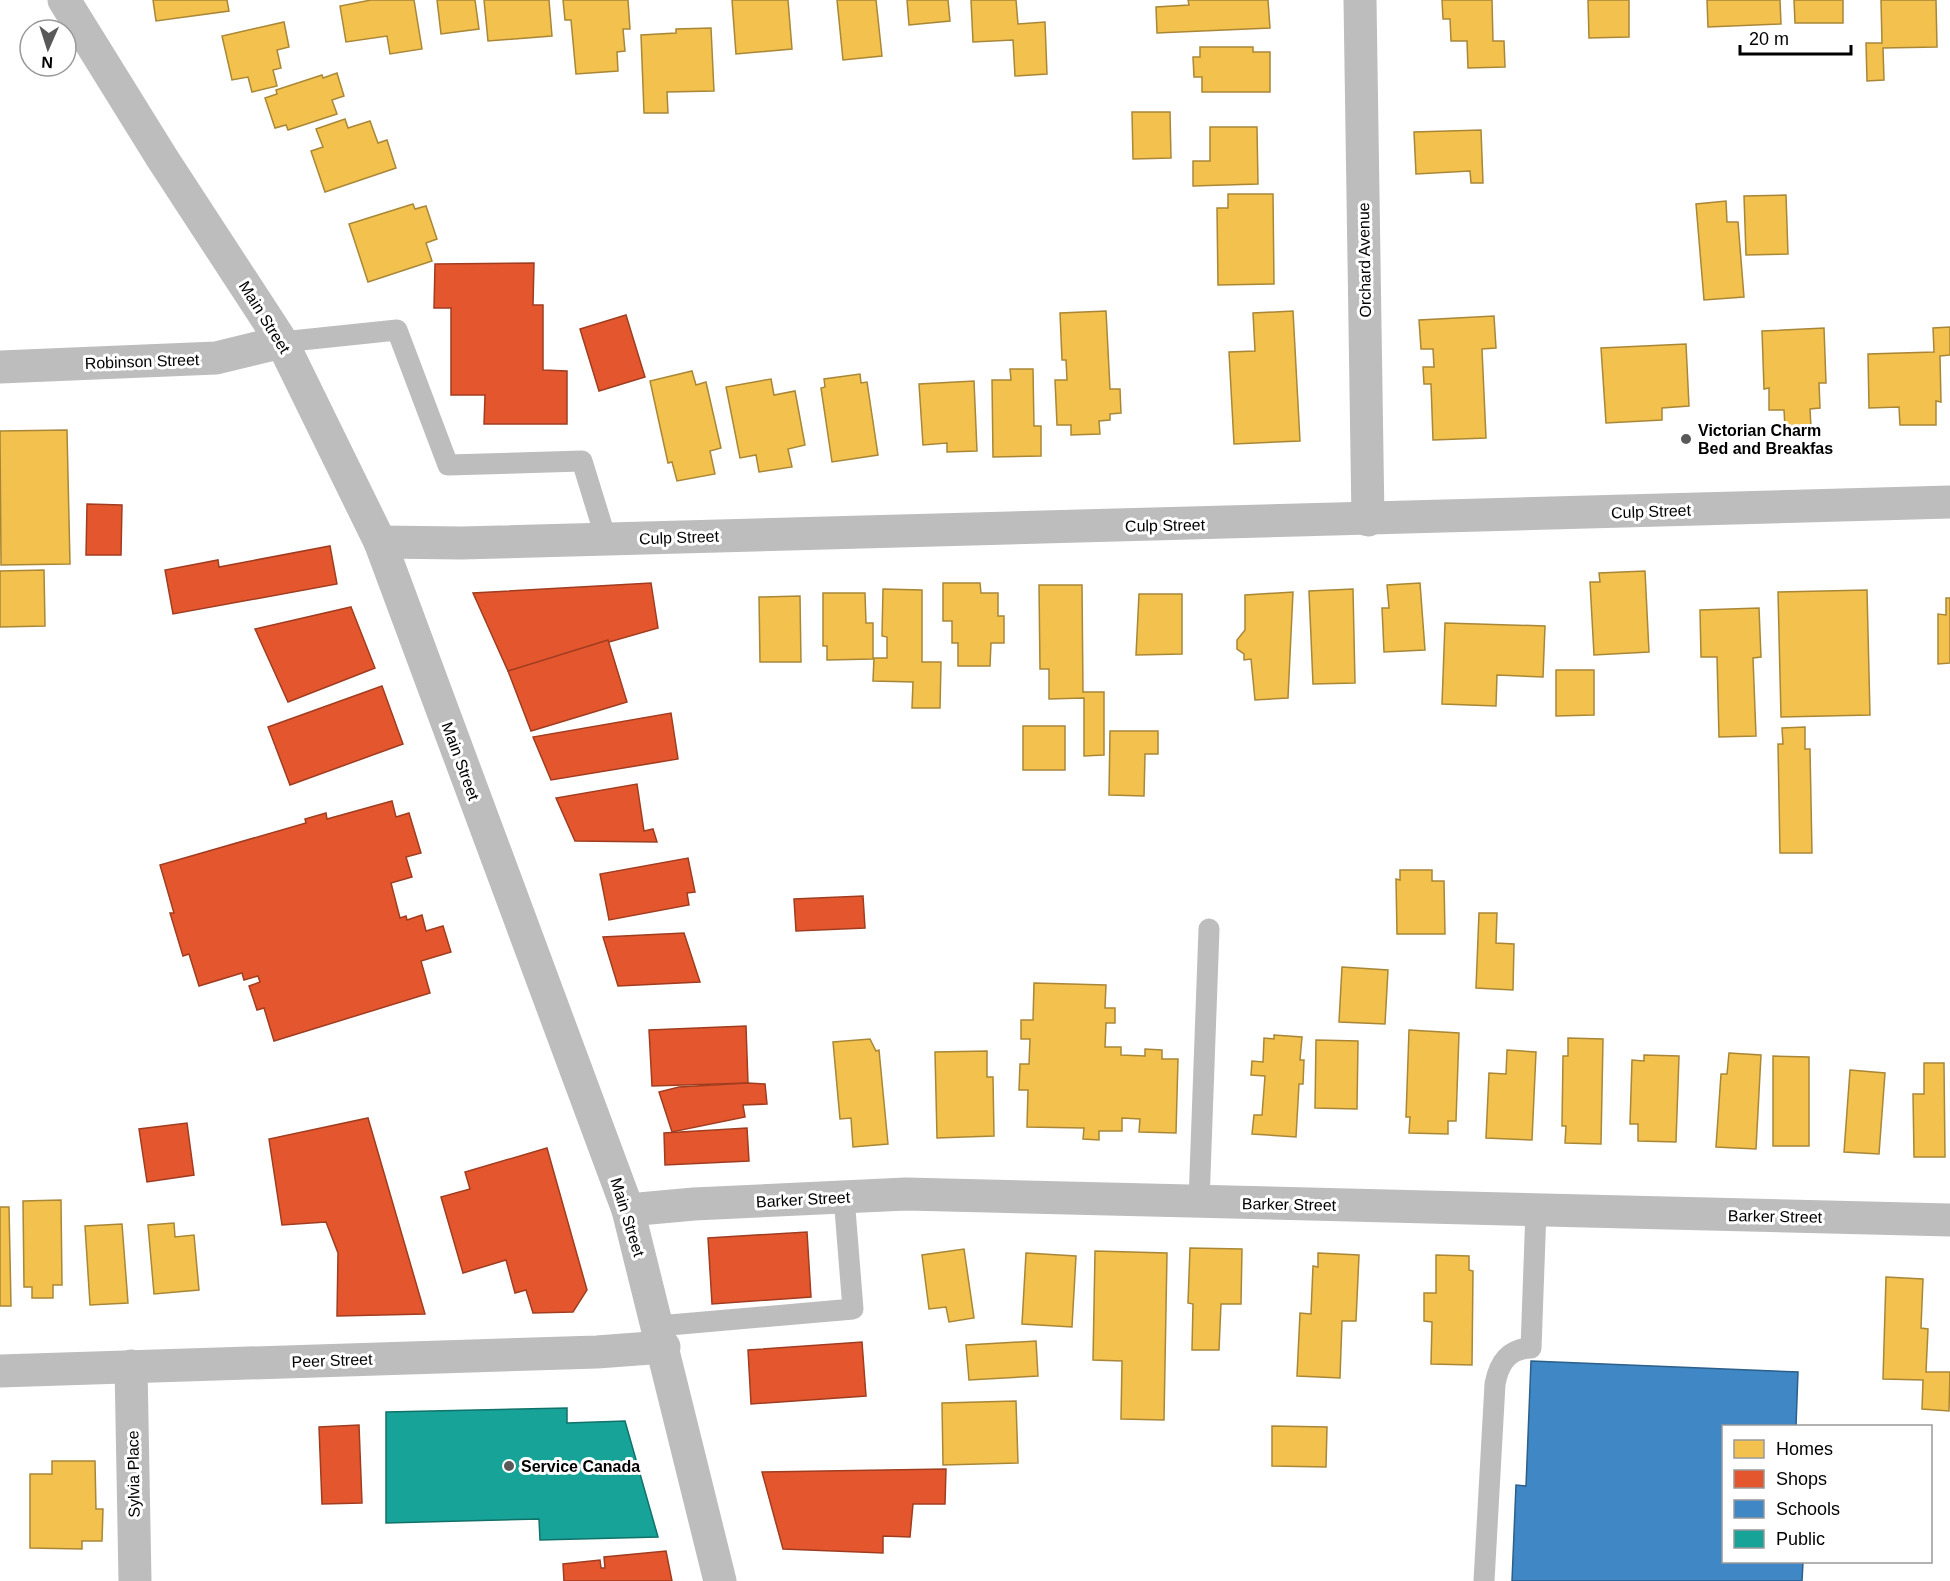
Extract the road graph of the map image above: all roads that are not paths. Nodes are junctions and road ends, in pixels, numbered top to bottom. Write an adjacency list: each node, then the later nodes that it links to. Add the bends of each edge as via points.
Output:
1 (64, 0): 3 (street, Main Street)
2 (1360, 0): 6 (street, Orchard Avenue)
3 (282, 342): 4 (street, Robinson Street, via 216,358); 7 (lane, via 397,330 448,465 582,461); 8 (street, Main Street)
4 (0, 366)
5 (1950, 501): 6 (street, Culp Street)
6 (1368, 520): 7 (street, Culp Street)
7 (606, 539): 8 (street, Culp Street)
8 (380, 542): 12 (street, Main Street)
9 (1209, 929): 11 (lane)
10 (844, 1197): 11 (street, Barker Street, via 906,1194); 12 (street, Barker Street); 15 (lane, via 853,1309)
11 (1199, 1202): 13 (street, Barker Street)
12 (628, 1210): 15 (street, Main Street)
13 (1536, 1210): 14 (street, Barker Street); 20 (lane, via 1531,1348 1518,1348 1506,1356 1497,1370 1495,1384)
14 (1950, 1220)
15 (661, 1336): 16 (street, Peer Street, via 597,1352); 19 (street, Main Street)
16 (130, 1366): 17 (street, Peer Street); 18 (street, Sylvia Place)
17 (0, 1371)
18 (135, 1581)
19 (720, 1581)
20 (1484, 1581)

